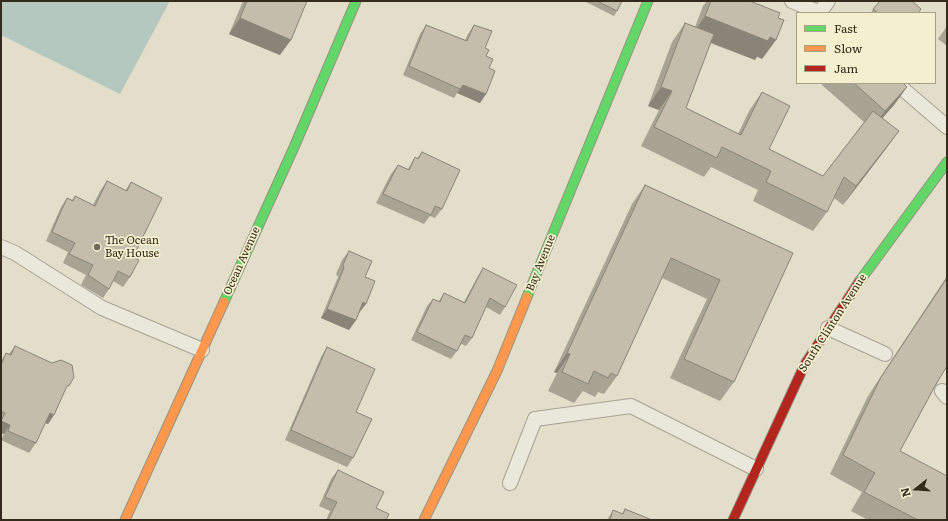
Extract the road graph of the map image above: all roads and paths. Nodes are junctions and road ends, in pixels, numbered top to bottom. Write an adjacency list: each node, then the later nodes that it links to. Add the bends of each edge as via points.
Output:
1 (356, 1): 12 (street, Ocean Avenue, via 295,145)
2 (648, 1): 19 (street, Bay Avenue, via 497,371)
3 (792, 1): 5 (lane)
4 (828, 1): 6 (lane)
5 (818, 12)
6 (821, 12)
7 (897, 84): 8 (lane)
8 (947, 127)
9 (947, 162): 11 (street, South Clinton Avenue, via 856,285)
10 (1, 247): 12 (lane, via 15,253 102,308)
11 (828, 328): 13 (lane); 16 (street, South Clinton Avenue, via 805,364)
12 (202, 350): 18 (street, Ocean Avenue)
13 (885, 354)
14 (947, 392): 15 (lane, via 942,391)
15 (947, 397)
16 (756, 469): 17 (lane, via 631,406 535,419); 20 (street, South Clinton Avenue)
17 (510, 483)
18 (125, 520)
19 (424, 520)
20 (733, 520)

